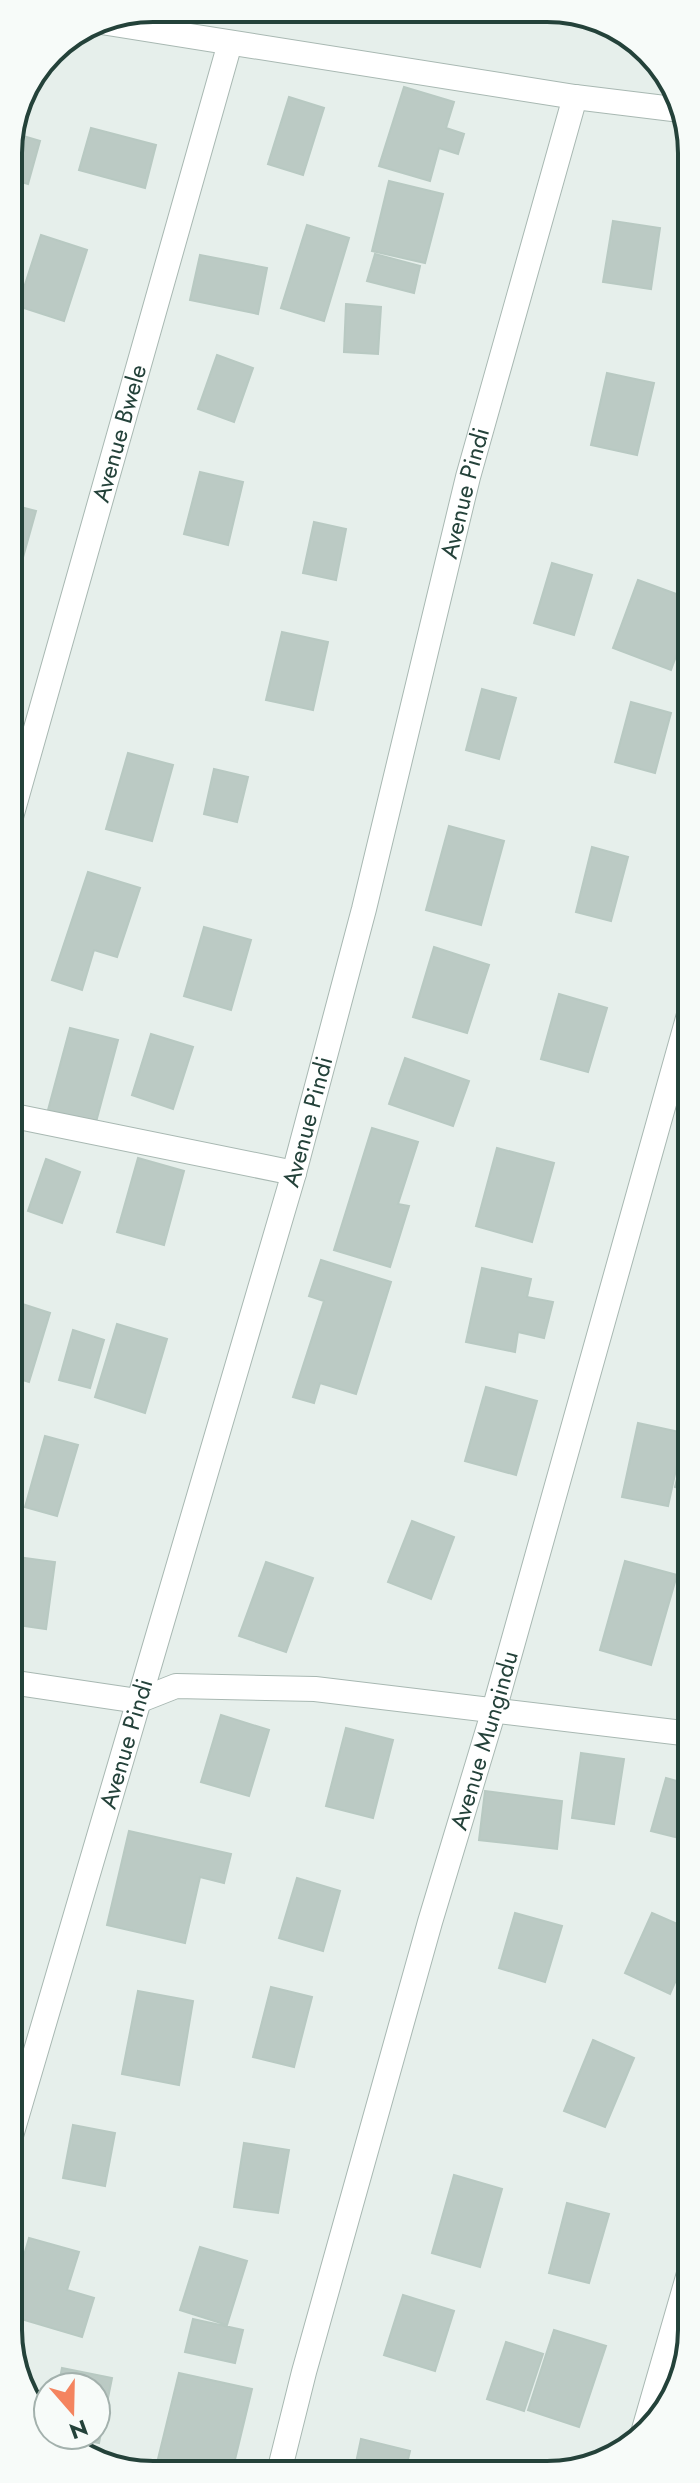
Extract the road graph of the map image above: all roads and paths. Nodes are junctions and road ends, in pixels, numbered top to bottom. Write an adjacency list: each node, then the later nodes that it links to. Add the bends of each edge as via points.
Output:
1 (124, 26): 2 (street)
2 (230, 43): 3 (street); 5 (street, Avenue Bwele)
3 (575, 97): 4 (street); 8 (street, Avenue Pindi, via 468,477)
4 (670, 109)
5 (22, 778)
6 (678, 1054): 11 (street, Avenue Mungindu)
7 (22, 1118): 8 (street)
8 (294, 1173): 10 (street, Avenue Pindi)
9 (22, 1684): 10 (street)
10 (138, 1701): 11 (street, via 176,1686 315,1689); 13 (street, Avenue Pindi)
11 (494, 1710): 12 (street); 16 (street, Avenue Mungindu)
12 (678, 1732)
13 (22, 2098)
14 (678, 2312): 15 (street)
15 (650, 2409)
16 (282, 2461)

